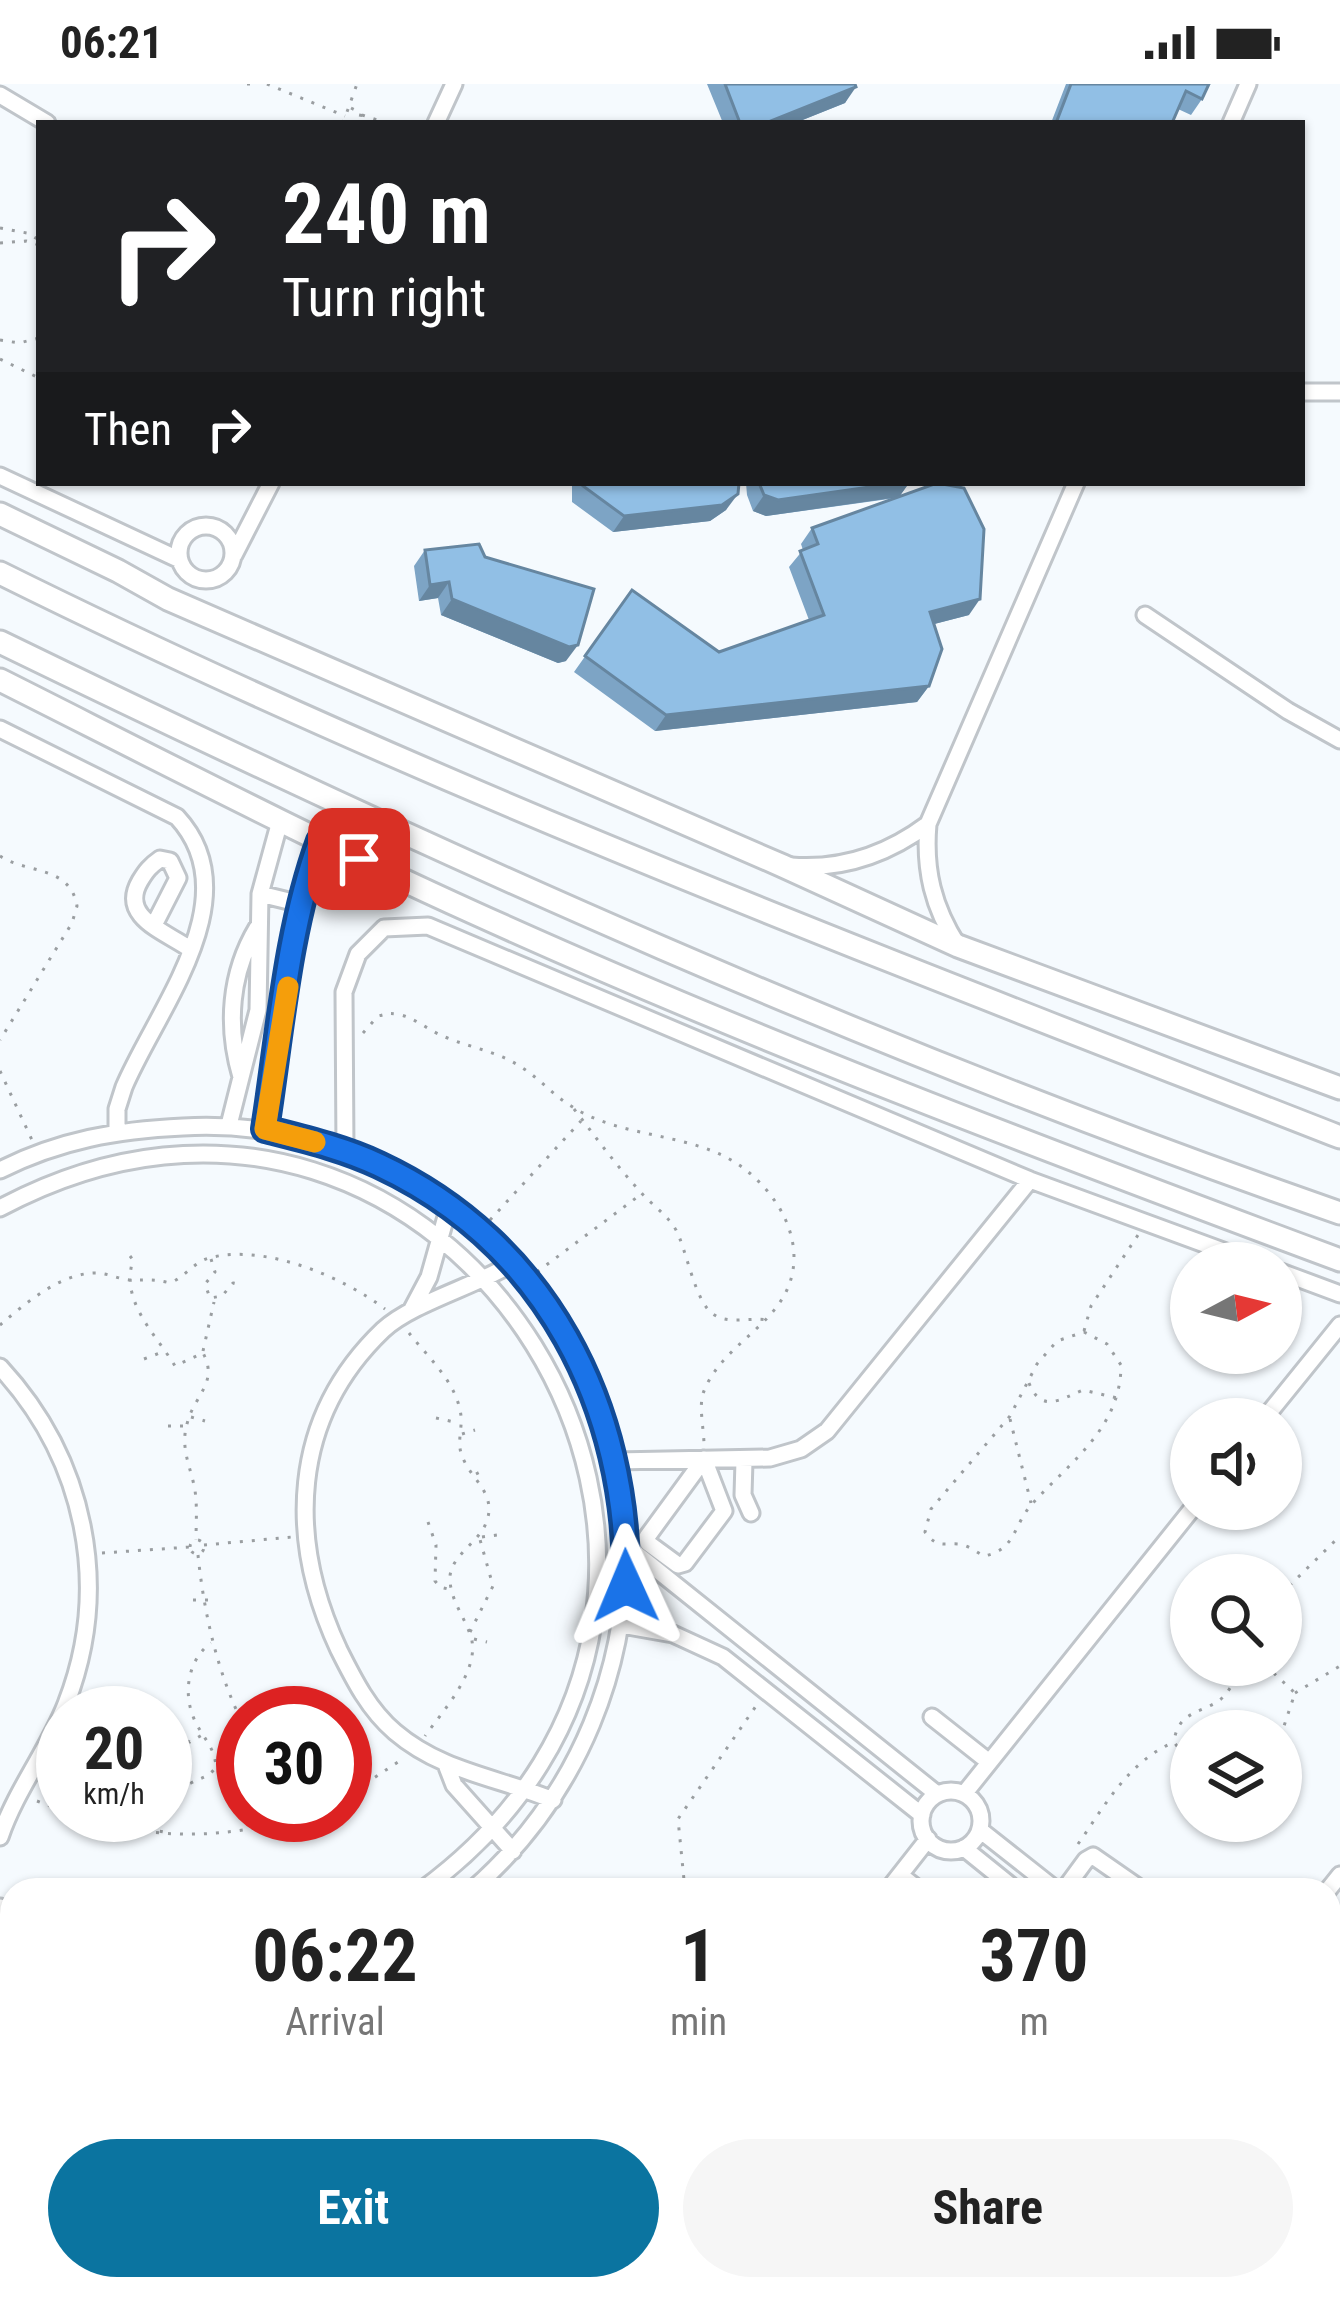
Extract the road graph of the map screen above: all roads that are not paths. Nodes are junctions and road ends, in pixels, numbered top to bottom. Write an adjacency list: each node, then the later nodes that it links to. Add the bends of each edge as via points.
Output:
1 (454, 84): 5 (street)
2 (1248, 84): 6 (street)
3 (0, 94): 4 (street)
4 (41, 120)
5 (437, 120)
6 (1232, 120)
7 (1305, 392): 8 (street)
8 (1340, 392)
9 (0, 476): 14 (street)
10 (269, 486): 13 (street)
11 (1075, 486): 24 (street)
12 (0, 514): 26 (main road, via 168,599)
13 (233, 555): 14 (street, via 226,572 210,579 194,577); 14 (street, via 222,530 204,526 187,533)
14 (180, 560)
15 (0, 573): 38 (main road, via 204,674 663,872)
16 (1145, 615): 22 (street)
17 (0, 642): 19 (main road)
18 (0, 680): 20 (main road)
19 (161, 720): 20 (main road); 44 (main road, via 675,956 964,1075)
20 (86, 723): 23 (main road)
21 (0, 729): 32 (street, via 144,799 191,833 204,861 203,908)
22 (1340, 740)
23 (280, 821): 25 (main road); 27 (street)
24 (928, 824): 26 (street, via 851,862); 31 (street, via 934,901)
25 (320, 841): 28 (street); 47 (main road, via 968,1121)
26 (783, 866): 31 (main road)
27 (260, 894): 28 (street); 30 (street)
28 (301, 904): 36 (street)
29 (154, 925): 32 (street)
30 (258, 926): 33 (street, via 258,1010); 33 (street, via 240,956 235,989)
31 (958, 946): 34 (main road)
32 (190, 949): 37 (street, via 124,1087)
33 (241, 1077): 35 (street)
34 (1340, 1088)
35 (229, 1124): 36 (street); 37 (street)
36 (265, 1129): 39 (street)
37 (117, 1130): 40 (street)
38 (1340, 1137)
39 (344, 1150): 41 (street, via 344,992 358,954 384,928 428,926); 42 (street)
40 (0, 1170)
41 (1030, 1180): 46 (street); 58 (street, via 827,1431 801,1449)
42 (449, 1206): 45 (street); 48 (street)
43 (0, 1208): 45 (street, via 88,1170 224,1156 315,1173)
44 (1340, 1213)
45 (441, 1237): 49 (street); 52 (street)
46 (1199, 1242)
47 (1340, 1260)
48 (513, 1263): 49 (street); 57 (street, via 582,1365)
49 (487, 1280): 52 (street); 66 (street, via 547,1362 568,1407 598,1553 572,1700)
50 (1302, 1280): 51 (street)
51 (1340, 1294)
52 (410, 1314): 65 (street, via 361,1353 323,1418 304,1491 304,1536 318,1602 353,1678 373,1710)
53 (1340, 1325): 55 (street)
54 (0, 1367): 67 (street, via 62,1454 86,1554 79,1660 51,1739)
55 (1281, 1398)
56 (704, 1459): 56 (street, via 724,1510 678,1565 647,1537); 57 (street); 58 (street)
57 (616, 1461): 61 (street)
58 (744, 1461): 59 (street)
59 (751, 1513)
60 (1175, 1530): 64 (street)
61 (627, 1546): 62 (street); 69 (street)
62 (622, 1625): 70 (street, via 597,1717); 72 (street, via 673,1634 723,1657)
63 (932, 1717): 64 (street)
64 (989, 1762): 68 (street)
65 (447, 1767): 66 (street); 73 (street)
66 (525, 1789): 70 (street); 73 (street)
67 (20, 1793): 71 (street); 75 (street)
68 (964, 1794): 69 (street); 74 (street, via 977,1806)
69 (937, 1795): 72 (street)
70 (553, 1800): 78 (street)
71 (0, 1810)
72 (922, 1815): 76 (street)
73 (492, 1830): 78 (street); 80 (street)
74 (980, 1830): 77 (street); 85 (street)
75 (0, 1837)
76 (928, 1839): 77 (street, via 944,1850); 79 (street)
77 (964, 1848): 84 (street)
78 (513, 1851): 81 (street)
79 (900, 1875): 82 (street); 83 (street)
80 (436, 1878)
81 (485, 1878)
82 (898, 1878)
83 (904, 1878)
84 (1001, 1878)
85 (1044, 1878)
86 (1072, 1878): 87 (street, via 1093,1856)
87 (1125, 1878)

